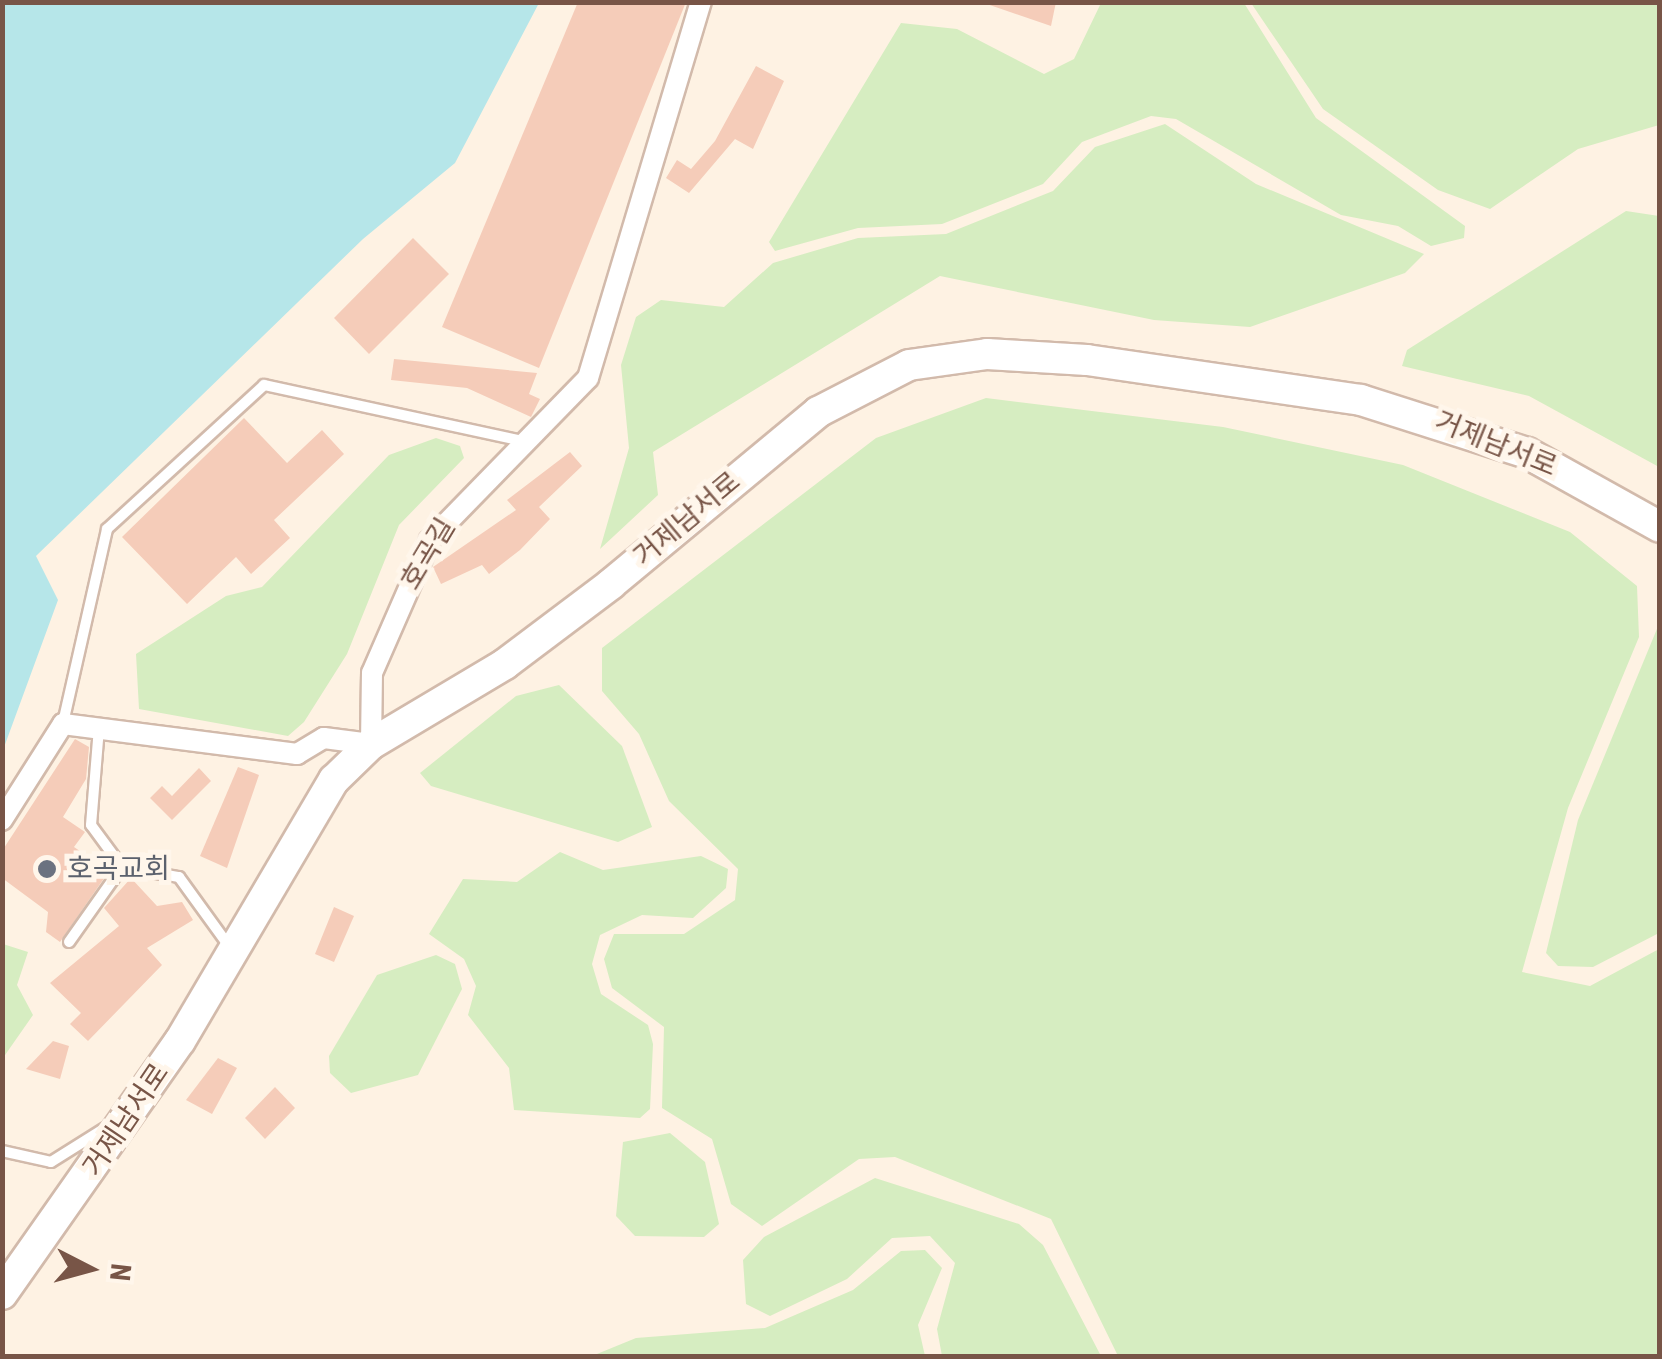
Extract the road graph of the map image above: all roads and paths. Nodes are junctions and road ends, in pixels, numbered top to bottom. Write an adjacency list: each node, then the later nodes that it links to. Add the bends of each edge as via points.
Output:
1 (701, 2): 2 (street, 호곡길, via 588,378)
2 (524, 441): 4 (lane, via 264,385 106,529); 6 (street, 호곡길, via 472,488 409,580 372,673)
3 (1660, 527): 6 (main road, 거제남서로, via 1527,453 1378,404 1087,360 987,354 910,365 818,412 504,664)
4 (62, 724): 5 (street); 7 (street)
5 (100, 727): 6 (street, via 296,754 324,738); 8 (lane, via 91,825)
6 (371, 744): 10 (main road, 거제남서로, via 334,780)
7 (2, 820)
8 (122, 867): 9 (lane); 10 (lane, via 179,877)
9 (69, 942)
10 (234, 953): 11 (main road, 거제남서로)
11 (133, 1110): 12 (lane, via 52,1162); 13 (main road, 거제남서로)
12 (2, 1151)
13 (2, 1294)

